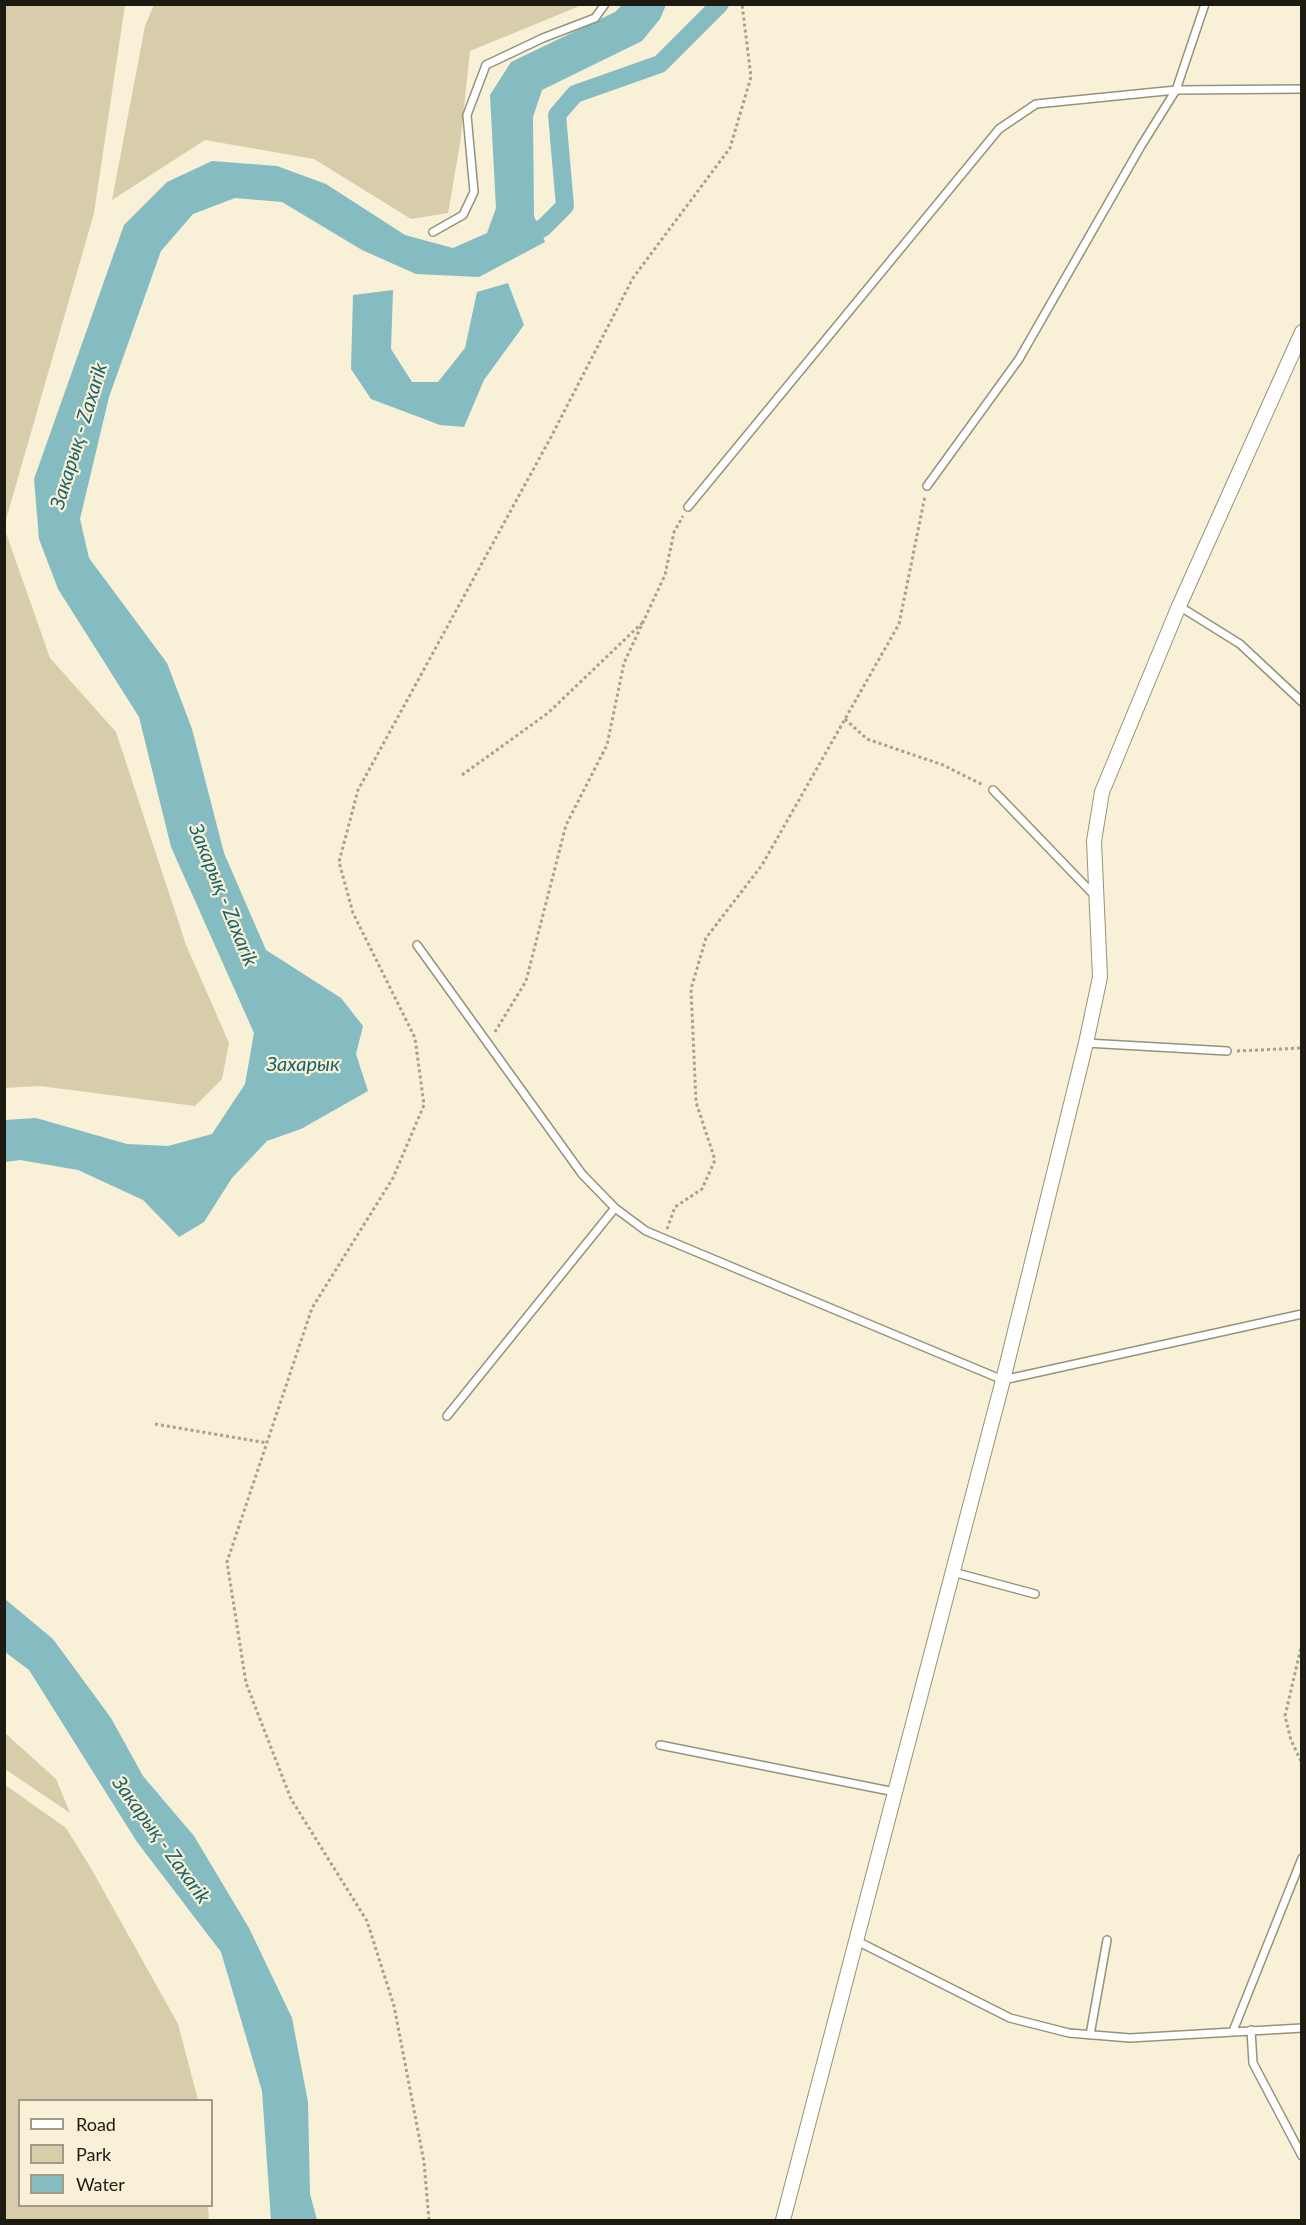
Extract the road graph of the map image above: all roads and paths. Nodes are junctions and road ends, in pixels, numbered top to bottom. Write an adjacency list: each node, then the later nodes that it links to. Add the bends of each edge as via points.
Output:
1 (605, 4): 6 (lane, via 595,18 486,65 467,115 474,192 464,215)
2 (742, 4): 28 (path, via 750,77 730,148 633,278 552,437 358,790 339,862 353,913 415,1038 424,1105 393,1178 312,1308)
3 (1205, 4): 5 (lane)
4 (1302, 89): 5 (lane)
5 (1176, 90): 8 (lane, via 1018,359); 9 (lane, via 1036,104 999,129)
6 (433, 232)
7 (1302, 332): 10 (street)
8 (927, 486): 13 (path, via 899,624)
9 (688, 507): 11 (path, via 674,532 665,575)
10 (1179, 606): 12 (lane, via 1240,644); 16 (street, via 1102,792 1094,841)
11 (643, 622): 14 (path, via 548,713); 18 (path, via 624,663 607,745 566,825 526,981)
12 (1302, 702)
13 (845, 719): 15 (path, via 867,739 943,765); 23 (path, via 762,865 706,938 691,989 696,1102 716,1160 702,1189 675,1207)
14 (462, 775)
15 (993, 790): 16 (lane)
16 (1096, 897): 19 (street, via 1100,977)
17 (417, 945): 18 (lane)
18 (488, 1043): 22 (lane, via 582,1174)
19 (1086, 1043): 21 (lane); 25 (street)
20 (1302, 1048): 21 (path)
21 (1227, 1051)
22 (615, 1209): 23 (lane); 26 (lane)
23 (663, 1238): 25 (lane)
24 (1302, 1314): 25 (lane)
25 (1003, 1380): 29 (street)
26 (447, 1416)
27 (155, 1424): 28 (path)
28 (267, 1443): 44 (path, via 227,1562 246,1683 291,1799 366,1920 394,2006 424,2162)
29 (953, 1572): 30 (lane); 34 (street)
30 (1035, 1594)
31 (1302, 1643): 33 (path, via 1285,1716)
32 (660, 1745): 34 (lane)
33 (1302, 1763)
34 (895, 1792): 37 (street)
35 (1302, 1858): 40 (lane)
36 (1107, 1940): 41 (lane)
37 (857, 1941): 41 (lane, via 1010,2018); 43 (street)
38 (1302, 2028): 39 (lane)
39 (1251, 2030): 40 (lane); 42 (lane, via 1252,2063)
40 (1233, 2031): 41 (lane, via 1130,2038)
41 (1090, 2035)
42 (1302, 2156)
43 (786, 2219)
44 (429, 2220)

